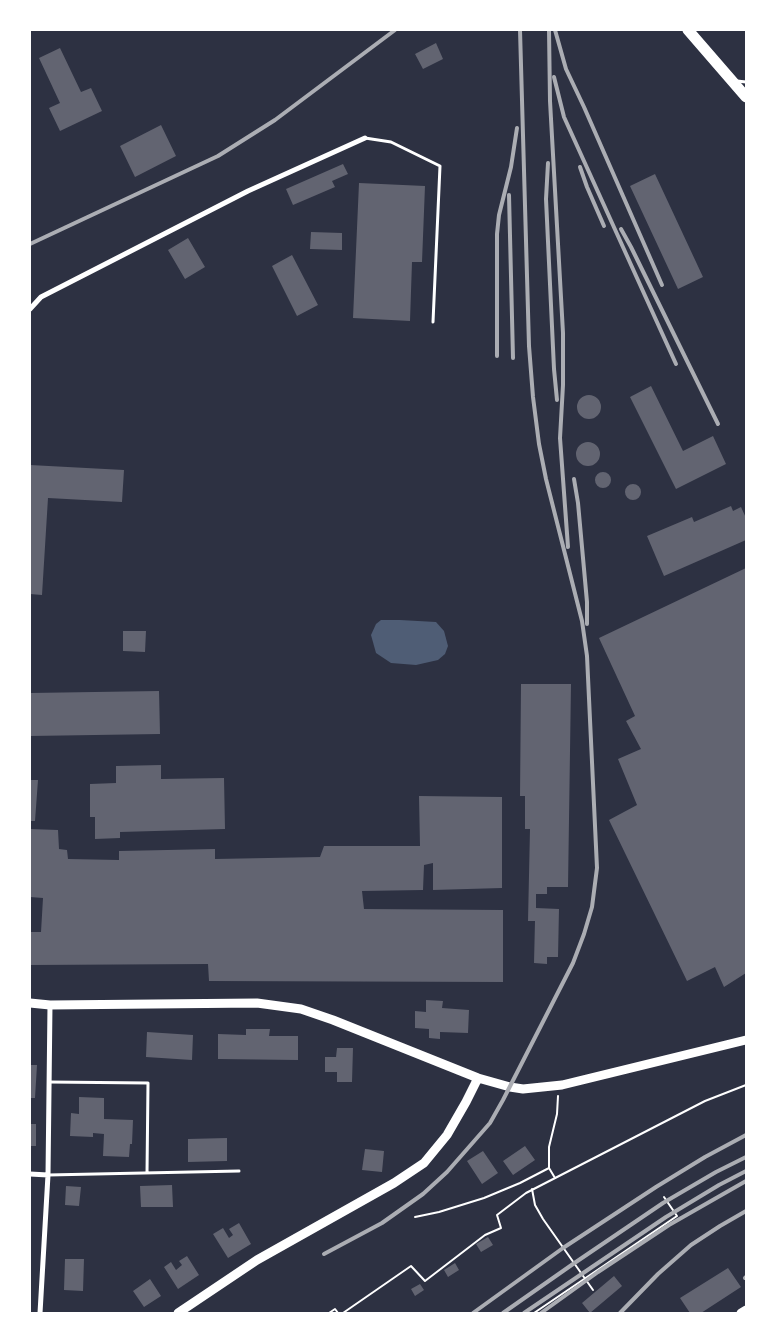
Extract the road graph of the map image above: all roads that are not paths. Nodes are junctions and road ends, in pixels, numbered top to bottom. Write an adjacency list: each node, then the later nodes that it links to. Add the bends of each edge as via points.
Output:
1 (688, 30): 2 (highway)
2 (731, 80): 3 (lane); 4 (highway)
3 (746, 82)
4 (746, 97)
5 (365, 138): 6 (street, via 230,200 41,297); 7 (lane, via 392,142 440,166)
6 (30, 309)
7 (433, 322)
8 (30, 1003): 9 (street)
9 (50, 1005): 11 (street, via 258,1003 301,1009); 12 (street)
10 (746, 1040): 11 (street, via 558,1086 523,1089)
11 (478, 1078): 19 (street, via 447,1135 424,1162 394,1183 257,1260)
12 (49, 1082): 14 (lane, via 148,1083); 16 (street)
13 (239, 1171): 14 (lane)
14 (147, 1173): 16 (lane)
15 (30, 1174): 16 (street)
16 (48, 1175): 18 (street)
17 (746, 1310): 20 (street)
18 (40, 1313)
19 (178, 1313)
20 (741, 1313)

